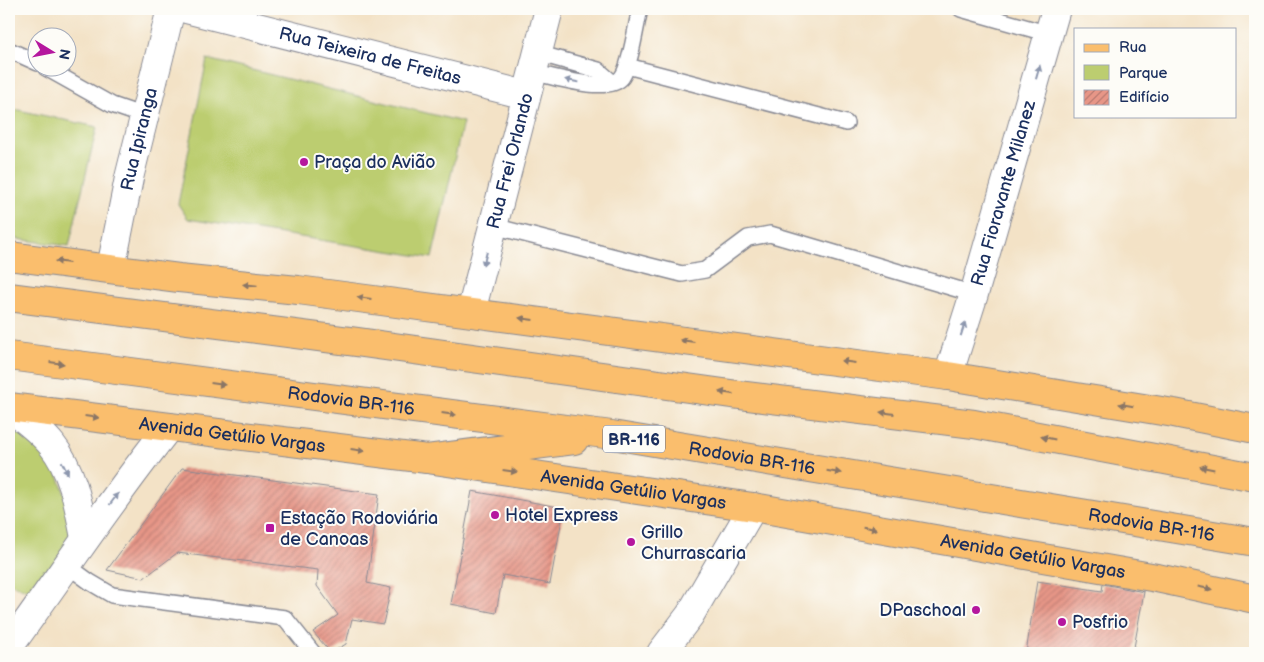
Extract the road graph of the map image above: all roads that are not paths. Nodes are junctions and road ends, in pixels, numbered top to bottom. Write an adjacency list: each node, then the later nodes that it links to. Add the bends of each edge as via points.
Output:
1 (171, 9): 12 (street, Rua Ipiranga)
2 (186, 9): 10 (street, Rua Teixeira de Freitas)
3 (549, 9): 10 (street, Rua Frei Orlando)
4 (640, 9): 9 (lane)
5 (961, 9): 6 (lane)
6 (1052, 21): 17 (street, Rua Fioravante Milanez, one-way to 6)
7 (9, 50): 8 (lane)
8 (28, 59)
9 (627, 66): 10 (lane, via 622,78 613,83 598,70); 13 (lane)
10 (532, 73): 14 (street, Rua Frei Orlando)
11 (64, 78): 12 (lane, via 112,105)
12 (144, 116): 16 (street, Rua Ipiranga)
13 (846, 123)
14 (493, 226): 17 (lane, via 682,274 705,270 748,238 770,234); 19 (street, Rua Frei Orlando, one-way to 19)
15 (9, 256): 16 (main road, one-way to 15)
16 (111, 268): 19 (main road, one-way to 16)
17 (974, 294): 21 (street, Rua Fioravante Milanez, one-way to 17)
18 (9, 297): 27 (main road, one-way to 18, via 974,424)
19 (471, 312): 21 (main road, one-way to 19)
20 (9, 356): 25 (main road, Rodovia BR-116 / BR-116, one-way to 25)
21 (948, 376): 24 (main road, one-way to 21)
22 (9, 407): 23 (main road, Avenida Getúlio Vargas, one-way to 23); 29 (street, one-way to 29, via 53,446 67,470 78,500)
23 (169, 427): 26 (main road, Avenida Getúlio Vargas, one-way to 26); 29 (street, one-way to 23)
24 (1255, 429)
25 (612, 435): 26 (main road); 30 (main road, Rodovia BR-116 / BR-116, one-way to 30)
26 (427, 458): 28 (main road, Avenida Getúlio Vargas, one-way to 28)
27 (1255, 477)
28 (753, 506): 32 (main road, Avenida Getúlio Vargas, one-way to 32, via 1157,578); 35 (street, via 690,615)
29 (85, 538): 31 (street)
30 (1255, 542)
31 (68, 566): 33 (street); 34 (lane, via 112,594 285,618)
32 (1255, 599)
33 (9, 647)
34 (313, 653)
35 (661, 653)

